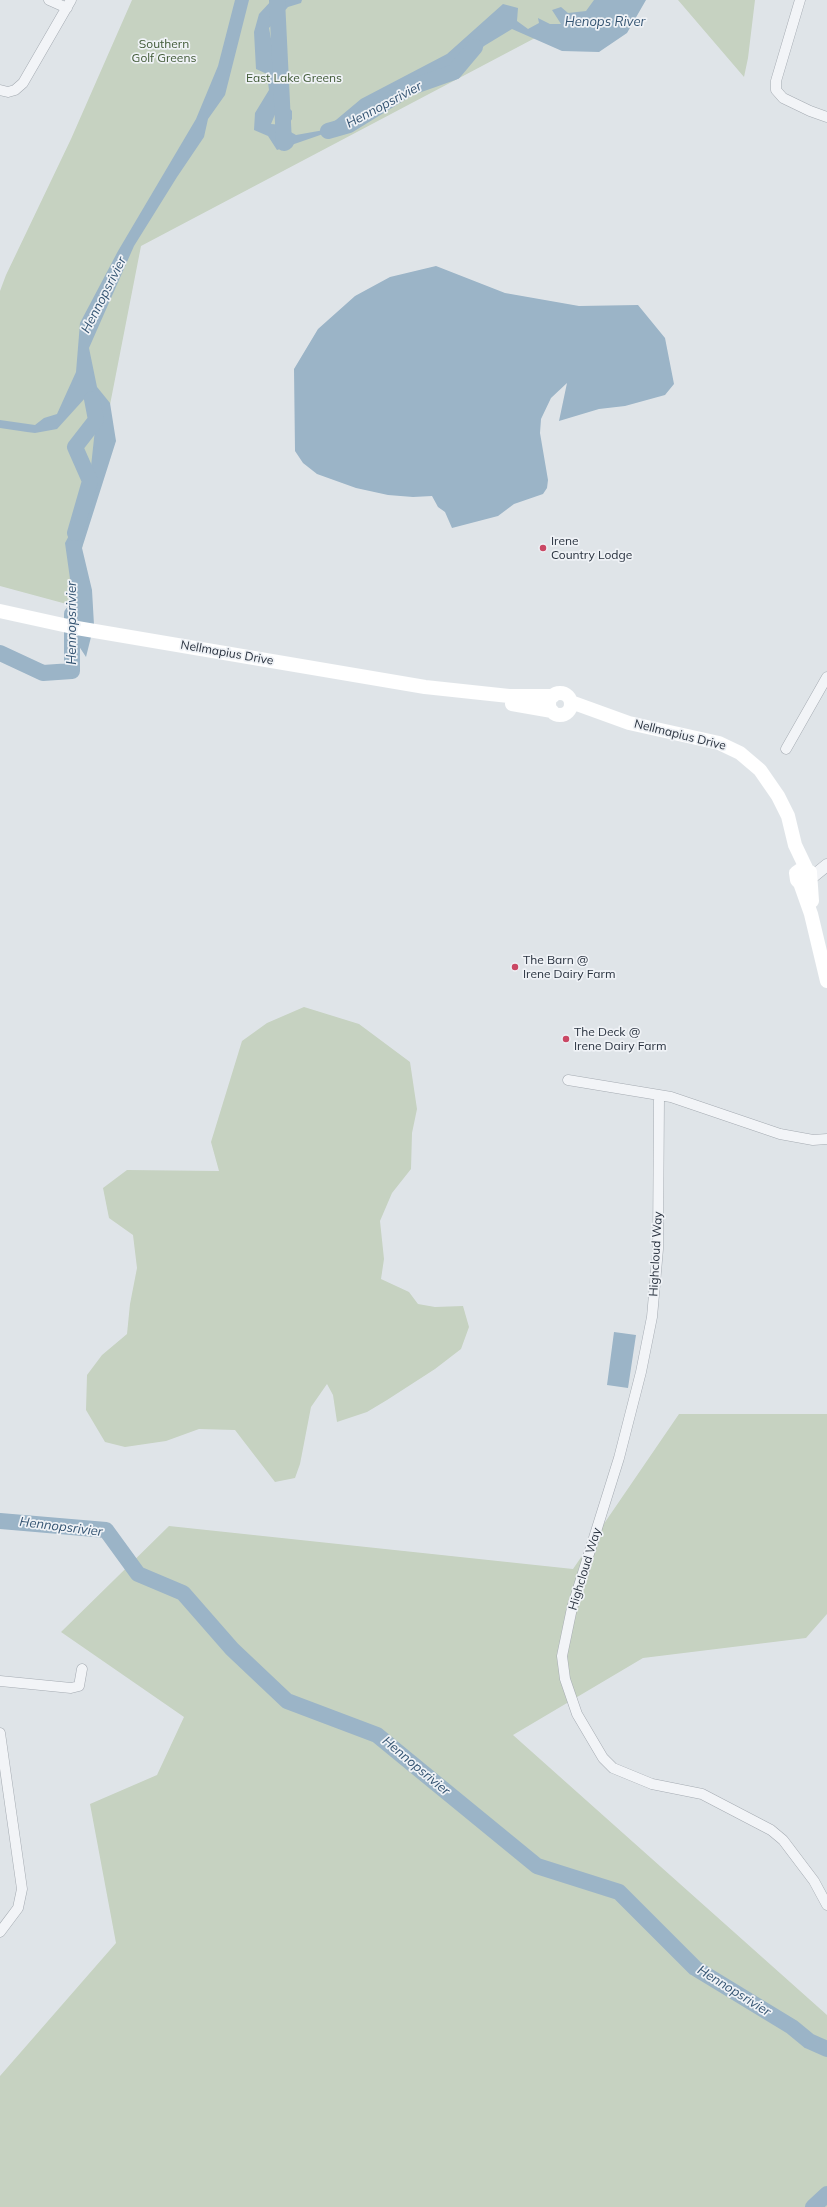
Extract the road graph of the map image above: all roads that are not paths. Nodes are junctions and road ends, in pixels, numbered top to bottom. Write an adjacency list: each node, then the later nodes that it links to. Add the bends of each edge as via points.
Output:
1 (49, 0): 3 (street)
2 (800, 0): 5 (street, via 776,81 776,90 783,98)
3 (69, 4): 4 (street, via 23,83 15,90)
4 (0, 90)
5 (827, 117)
6 (0, 611): 8 (main road, Nellmapius Drive, via 101,632)
7 (827, 677): 12 (street)
8 (455, 691): 9 (main road, Nellmapius Drive, via 524,697); 11 (main road, Nellmapius Drive, via 479,698)
9 (553, 696): 10 (main road, via 565,694); 11 (main road, via 549,704)
10 (568, 708): 11 (main road, via 558,715); 14 (main road, Nellmapius Drive, via 719,743 740,753 760,770 778,796 789,821)
11 (552, 711)
12 (786, 749)
13 (827, 864): 14 (street)
14 (806, 875): 15 (main road, Nellmapius Drive, via 811,914)
15 (827, 981)
16 (568, 1080): 17 (street)
17 (659, 1096): 18 (street, via 671,1097 780,1134 814,1140); 22 (street, Highcloud Way, via 658,1249 652,1317 642,1372 619,1458 572,1608 562,1656 565,1679 577,1714 603,1758 613,1768 652,1784 702,1794 771,1830 783,1840 814,1881)
18 (827, 1139)
19 (82, 1669): 20 (street, via 79,1686 71,1688)
20 (0, 1682)
21 (0, 1733): 23 (street, via 22,1889 18,1908)
22 (827, 1905)
23 (0, 1932)

